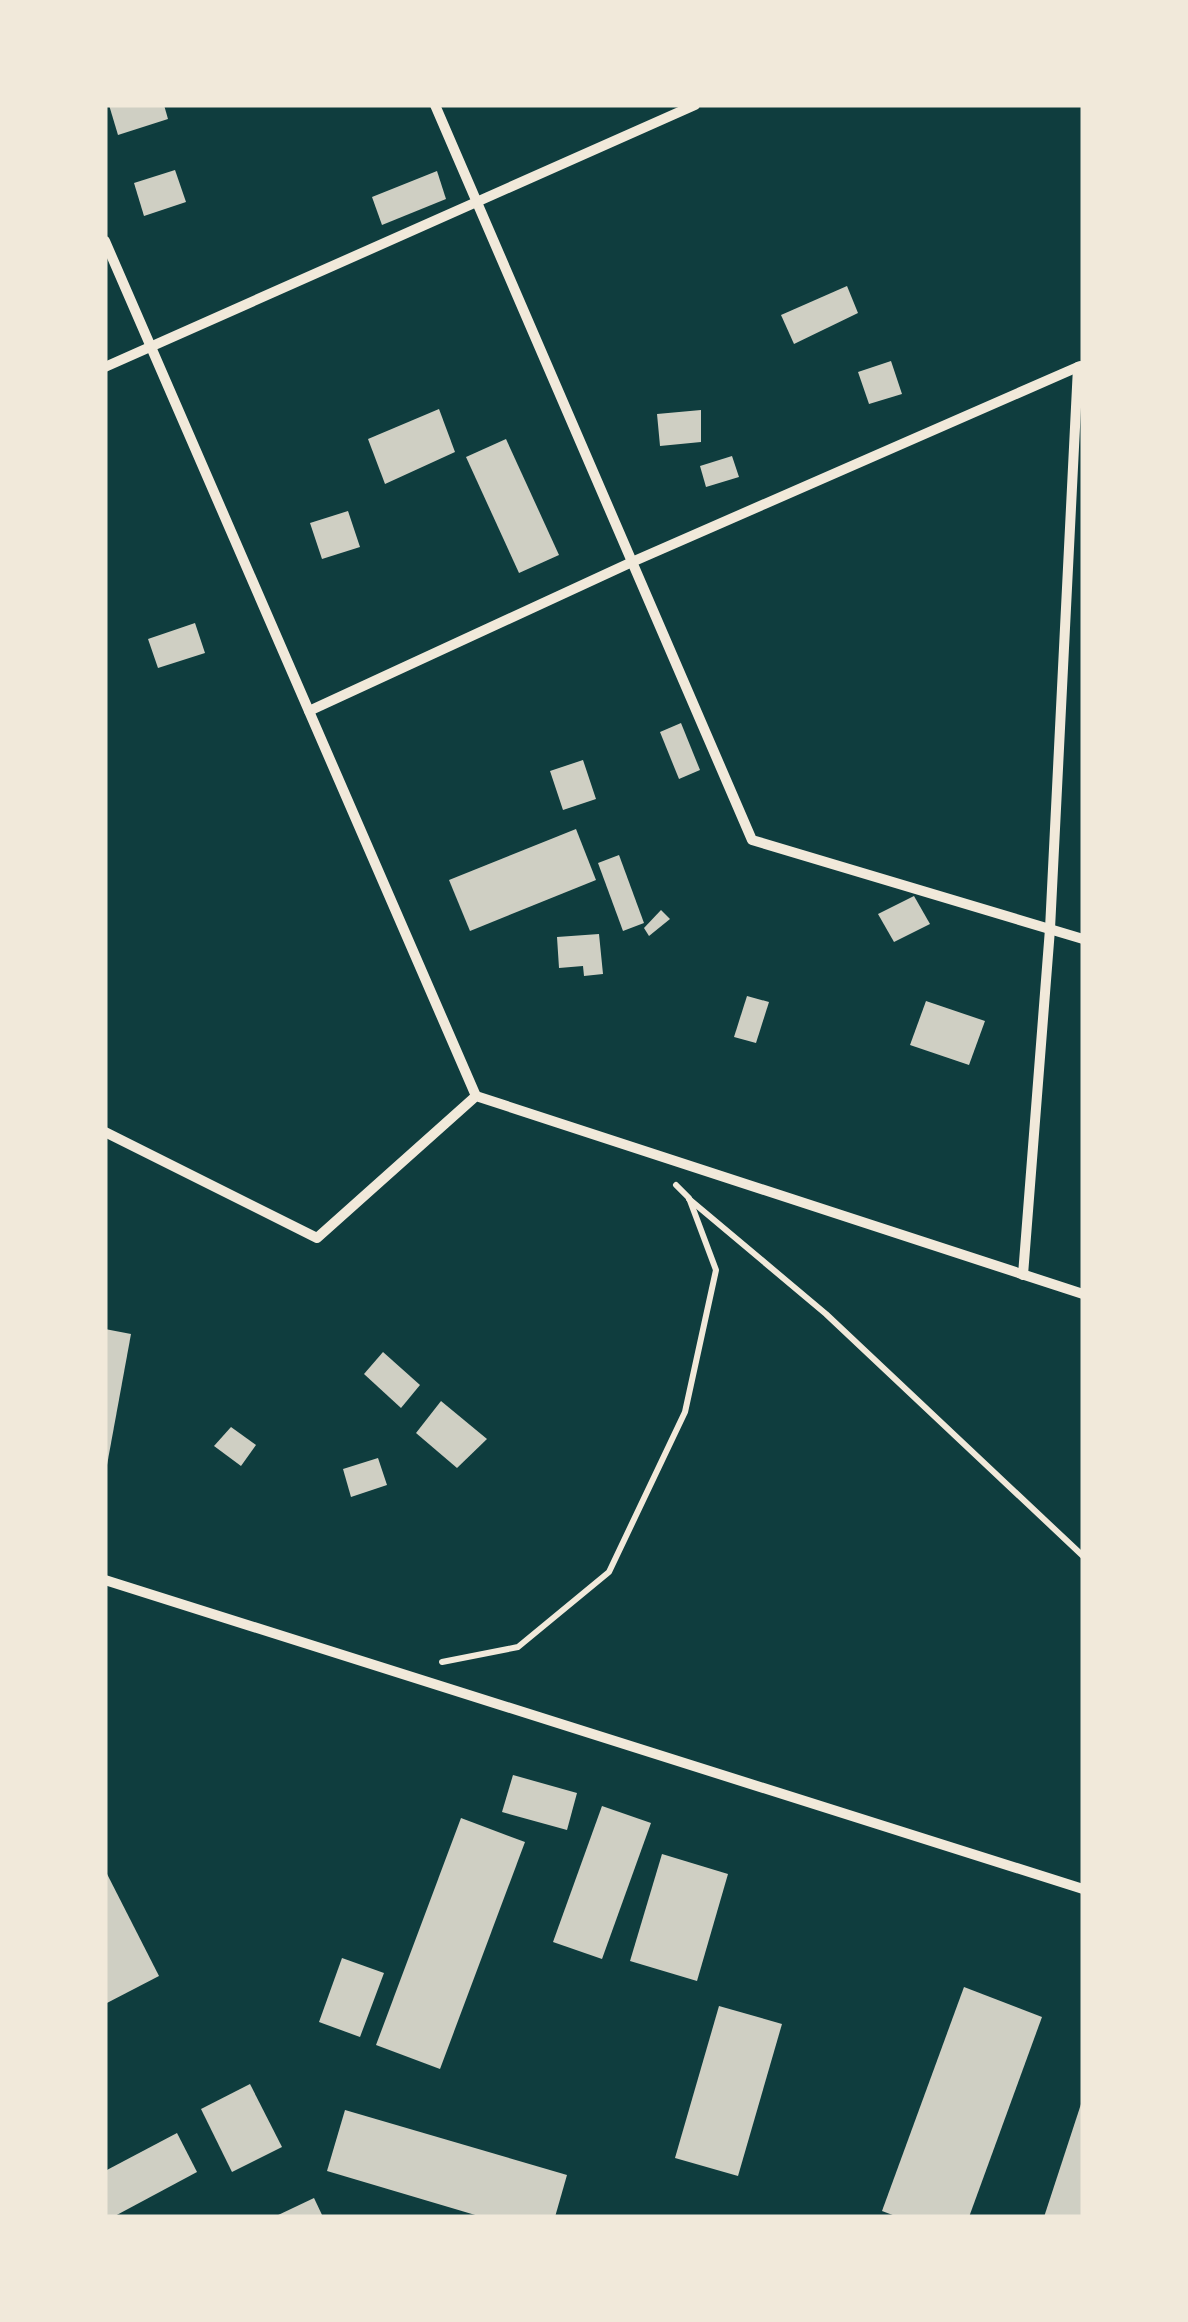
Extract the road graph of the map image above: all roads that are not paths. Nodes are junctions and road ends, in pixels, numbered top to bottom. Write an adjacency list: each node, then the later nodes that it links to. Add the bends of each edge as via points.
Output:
1 (435, 105): 3 (street)
2 (695, 105): 3 (street)
3 (477, 201): 5 (street); 8 (street)
4 (105, 240): 5 (street)
5 (151, 346): 7 (street); 9 (street)
6 (1081, 366): 8 (street); 10 (street)
7 (105, 367)
8 (632, 562): 9 (street); 10 (street, via 752,840)
9 (309, 711): 12 (street)
10 (1050, 930): 11 (street); 14 (street)
11 (1083, 940)
12 (476, 1096): 13 (street, via 317,1238); 14 (street)
13 (105, 1132)
14 (1024, 1274): 15 (street)
15 (1083, 1294)
16 (105, 1580): 17 (street)
17 (1083, 1889)

